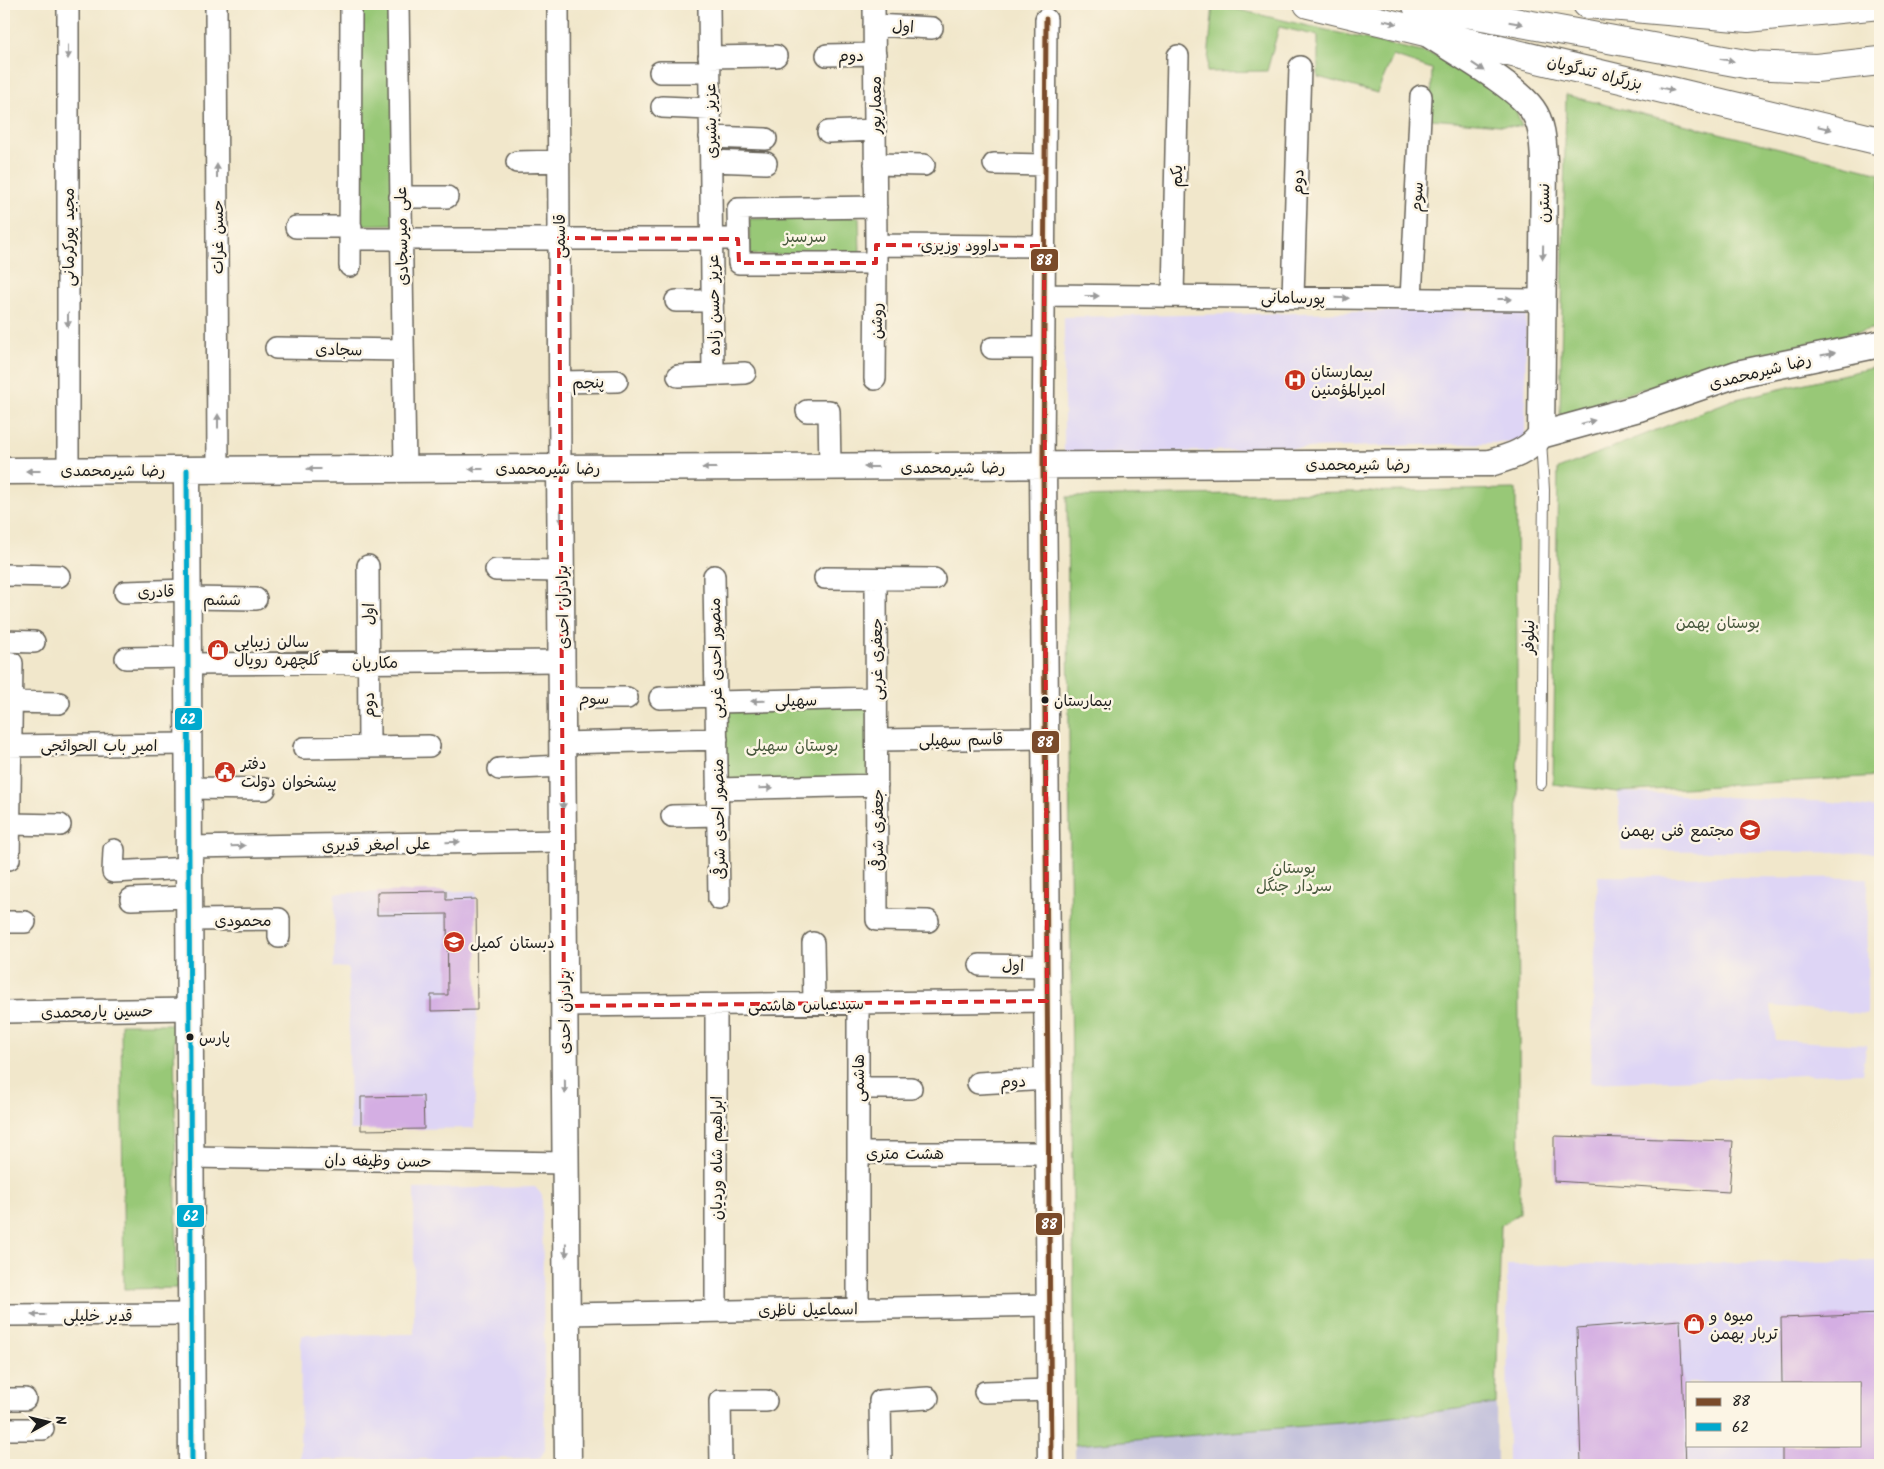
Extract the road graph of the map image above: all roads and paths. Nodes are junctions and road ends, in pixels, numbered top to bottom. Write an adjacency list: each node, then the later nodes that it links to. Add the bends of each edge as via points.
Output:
1 (68, 4): 76 (street, مجید پورکرمانی, one-way to 76)
2 (216, 4): 78 (street, حسن غرات, one-way to 2)
3 (351, 4): 44 (street)
4 (398, 4): 40 (street, علی میرسجادی)
5 (558, 4): 32 (street, قاسمی)
6 (709, 4): 21 (street, عزیز بشیری)
7 (874, 4): 13 (street, معمارپور)
8 (1308, 4): 15 (highway, بزرگراه تندگویان, one-way to 15)
9 (1416, 4): 20 (highway, one-way to 20, via 1751,65 1816,68)
10 (1588, 4): 11 (highway, via 1748,18)
11 (1880, 5)
12 (1046, 19): 39 (street)
13 (874, 25): 14 (street, اول); 16 (street, معمارپور)
14 (932, 28)
15 (1422, 30): 31 (highway, بزرگراه تندگویان, one-way to 31); 56 (street, نسترن, one-way to 56, via 1515,91 1533,110 1542,131 1544,161)
16 (875, 54): 17 (street, دوم); 27 (street, معمارپور)
17 (827, 55)
18 (776, 56): 21 (street)
19 (1178, 56): 53 (street, یکم)
20 (1880, 61)
21 (709, 64): 23 (street); 26 (street, عزیز بشیری)
22 (1300, 67): 54 (street, دوم)
23 (660, 72)
24 (1421, 96): 55 (street, سوم)
25 (662, 107): 26 (street)
26 (710, 109): 29 (street, عزیز بشیری)
27 (875, 130): 28 (street); 36 (street, معمارپور)
28 (828, 132)
29 (710, 138): 30 (street); 33 (street, عزیز بشیری)
30 (766, 139)
31 (1880, 141)
32 (559, 161): 34 (street); 46 (street, قاسمی)
33 (711, 161): 35 (street); 47 (street, عزیز بشیری)
34 (517, 162)
35 (766, 163)
36 (875, 164): 38 (street); 42 (street, معمارپور)
37 (994, 164): 39 (street)
38 (924, 165)
39 (1045, 165): 49 (street)
40 (400, 197): 41 (street); 45 (street, علی میرسجادی)
41 (447, 197)
42 (876, 207): 48 (street, via 738,209); 50 (street)
43 (296, 227): 44 (street)
44 (351, 233): 45 (street); 51 (street)
45 (401, 238): 46 (street); 63 (street, علی میرسجادی)
46 (559, 238): 47 (street); 69 (street, قاسمی)
47 (712, 238): 48 (street); 58 (street, عزیز حسن زاده)
48 (738, 238): 50 (street, via 738,264)
49 (1044, 246): 50 (street, داوود وزیری); 52 (street)
50 (876, 254): 67 (street, روشن)
51 (350, 266)
52 (1044, 295): 53 (street, پورسامانی, one-way to 53); 62 (street)
53 (1173, 296): 54 (street, پورسامانی)
54 (1293, 297): 55 (street, پورسامانی, one-way to 55)
55 (1411, 299): 56 (street, پورسامانی, one-way to 56)
56 (1542, 300): 71 (street, نسترن)
57 (676, 301): 58 (street)
58 (713, 301): 64 (street, عزیز حسن زاده)
59 (1880, 344): 71 (street, رضا شیرمحمدی, one-way to 59, via 1639,408 1737,374)
60 (276, 348): 63 (street, سجادی)
61 (992, 348): 62 (street)
62 (1044, 348): 72 (street)
63 (403, 350): 75 (street, علی میرسجادی)
64 (713, 373): 65 (street); 66 (street)
65 (745, 373)
66 (678, 376)
67 (875, 379)
68 (616, 381): 69 (street, پنجم)
69 (560, 382): 74 (street, قاسمی)
70 (807, 411): 73 (street, via 829,410)
71 (1541, 435): 72 (street, رضا شیرمحمدی, via 1533,445 1514,456 1490,463); 116 (lane, نیلوفر, via 1544,490)
72 (1042, 466): 73 (street, رضا شیرمحمدی, one-way to 73); 106 (street)
73 (830, 467): 74 (street, رضا شیرمحمدی, one-way to 74)
74 (560, 468): 75 (street, رضا شیرمحمدی, one-way to 75); 82 (street, برادران احدی, one-way to 82)
75 (405, 469): 78 (street, رضا شیرمحمدی, one-way to 78)
76 (68, 470): 77 (street, رضا شیرمحمدی); 79 (street, رضا شیرمحمدی, one-way to 79)
77 (187, 470): 78 (street, رضا شیرمحمدی); 90 (street)
78 (218, 470)
79 (4, 471)
80 (368, 566): 98 (street, اول)
81 (496, 570): 82 (street)
82 (561, 571): 96 (street, برادران احدی)
83 (4, 576): 84 (street)
84 (59, 576)
85 (714, 576): 103 (street, منصور احدی غربی)
86 (825, 578): 87 (street)
87 (876, 578): 88 (street); 102 (street, جعفری غربی)
88 (934, 579)
89 (125, 592): 90 (street, قادری)
90 (188, 594): 91 (street, ششم); 95 (street)
91 (256, 599)
92 (4, 641): 93 (street)
93 (34, 642)
94 (126, 658): 95 (street, مکاریان)
95 (188, 660): 98 (street, مکاریان); 109 (street)
96 (562, 661): 98 (street, مکاریان); 99 (street, برادران احدی)
97 (4, 662): 104 (street, via 12,663)
98 (367, 662): 112 (street, دوم)
99 (562, 698): 100 (street, سوم); 114 (street, برادران احدی)
100 (627, 698)
101 (660, 698): 103 (street, سهیلی)
102 (876, 698): 103 (street, سهیلی, one-way to 103); 108 (street, جعفری غربی)
103 (716, 699): 107 (street, منصور احدی غربی)
104 (11, 702): 105 (street); 110 (street)
105 (58, 703)
106 (1045, 738): 108 (street, قاسم سهیلی); 138 (street)
107 (717, 739): 114 (street); 120 (street, منصور احدی شرقی)
108 (876, 740): 117 (street, جعفری شرقی)
109 (188, 744): 110 (street, امیر باب الحوائجی); 118 (street)
110 (7, 746): 123 (street)
111 (428, 746): 112 (street)
112 (369, 747): 113 (street)
113 (304, 748)
114 (562, 754): 115 (street); 125 (street, برادران احدی, one-way to 125)
115 (499, 769)
116 (1541, 784)
117 (877, 785): 120 (street, one-way to 117); 133 (street, جعفری شرقی, via 877,920)
118 (189, 788): 119 (street); 127 (street)
119 (266, 789)
120 (717, 789): 121 (street, منصور احدی شرقی)
121 (718, 815): 122 (street); 130 (street, منصور احدی شرقی)
122 (672, 816)
123 (10, 824): 124 (street); 128 (street, via 9,859)
124 (60, 825)
125 (563, 841): 127 (street, علی اصغر قدیری, one-way to 125); 143 (street, برادران احدی)
126 (114, 850): 127 (street, علی اصغر قدیری, via 113,872)
127 (189, 857): 131 (street)
128 (4, 859)
129 (131, 899): 131 (street, محمودی)
130 (719, 899)
131 (190, 908): 132 (street, محمودی); 144 (street)
132 (279, 920)
133 (928, 921)
134 (4, 922): 135 (street)
135 (25, 922)
136 (813, 943): 141 (street)
137 (980, 965): 138 (street, اول)
138 (1047, 966): 139 (street)
139 (1047, 1001): 140 (street, سیدعباس هاشمی); 146 (street)
140 (858, 1003): 141 (street, سیدعباس هاشمی); 148 (street, هاشمی)
141 (814, 1004): 142 (street, سیدعباس هاشمی)
142 (716, 1005): 143 (street, سیدعباس هاشمی); 156 (street, ابراهیم شاه وردیان)
143 (564, 1006): 153 (street, برادران احدی, one-way to 153)
144 (190, 1010): 145 (street, حسین یارمحمدی); 152 (street)
145 (4, 1012)
146 (1048, 1079): 147 (street, دوم); 151 (street)
147 (978, 1083)
148 (858, 1088): 149 (street); 150 (street, هاشمی)
149 (911, 1088)
150 (858, 1153): 151 (street, هشت متری); 155 (street, هشت متری)
151 (1049, 1153): 154 (street)
152 (191, 1157): 153 (street, حسن وظیفه دان); 157 (street)
153 (566, 1163): 158 (street, برادران احدی, one-way to 158)
154 (1050, 1305): 155 (street, اسماعیل ناظری); 160 (street)
155 (858, 1308): 156 (street, اسماعیل ناظری)
156 (716, 1311): 158 (street, اسماعیل ناظری)
157 (191, 1314): 159 (street, قدیر خلیلی, one-way to 159); 168 (street)
158 (567, 1314): 169 (street, برادران احدی)
159 (4, 1315)
160 (1050, 1390): 161 (street); 172 (street)
161 (985, 1392)
162 (928, 1398): 171 (street, via 880,1401)
163 (4, 1399): 164 (street)
164 (25, 1399)
165 (766, 1401): 170 (street, via 720,1401)
166 (43, 1429): 167 (street)
167 (4, 1430)
168 (192, 1465)
169 (568, 1465)
170 (721, 1465)
171 (881, 1465)
172 (1051, 1465)

